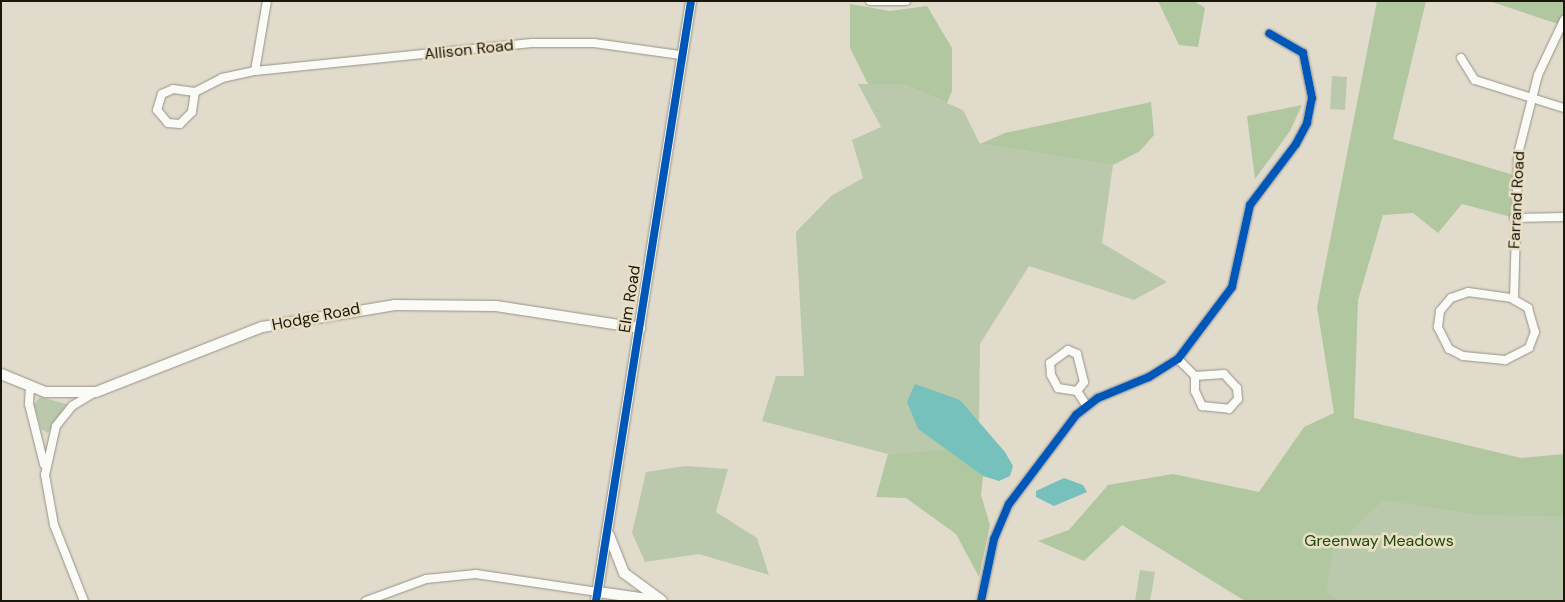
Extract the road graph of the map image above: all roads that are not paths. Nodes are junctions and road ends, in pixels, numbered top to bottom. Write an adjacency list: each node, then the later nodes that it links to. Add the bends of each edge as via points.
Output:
1 (267, 1): 9 (street)
2 (691, 1): 7 (street, Elm Road)
3 (870, 1): 4 (street)
4 (906, 1)
5 (1564, 20): 11 (street, Farrand Road)
6 (1269, 33): 17 (street, via 1303,53 1312,98 1308,123 1296,144 1256,192 1232,287)
7 (681, 55): 9 (street, Allison Road, via 564,42); 16 (street, Elm Road)
8 (1460, 58): 11 (street, via 1475,80)
9 (255, 71): 10 (street, Allison Road, via 222,78)
10 (195, 92): 10 (street, via 167,91 157,105 159,116 174,125 185,121 192,112)
11 (1530, 98): 12 (street); 14 (street, Farrand Road, via 1518,154)
12 (1564, 108)
13 (1564, 217): 14 (street)
14 (1514, 218): 15 (street, Farrand Road)
15 (1514, 299): 15 (street, via 1528,308 1535,324 1533,341 1522,354 1505,360 1462,356 1443,343 1438,319 1450,298 1468,292)
16 (640, 328): 22 (street, Hodge Road, via 496,306 428,303 361,308 295,318 230,336); 25 (street, Elm Road)
17 (1178, 359): 19 (street); 23 (street)
18 (3, 372): 20 (street, Hodge Road)
19 (1195, 376): 19 (street, via 1195,391 1202,406 1229,409 1238,399 1237,388 1224,374)
20 (30, 388): 22 (street, Hodge Road, via 63,395); 24 (street, via 29,404)
21 (1077, 391): 21 (street, via 1058,388 1051,375 1050,363 1068,350 1077,354 1084,382); 23 (street)
22 (96, 392): 24 (street, via 63,416 51,441)
23 (1086, 405): 31 (street, via 1009,504 994,539)
24 (46, 469): 27 (street, via 54,525)
25 (608, 530): 26 (street, Elm Road); 30 (street, via 624,573)
26 (597, 596): 28 (street, via 476,574 426,579); 29 (street)
27 (84, 601)
28 (366, 601)
29 (656, 601)
30 (662, 601)
31 (981, 601)

